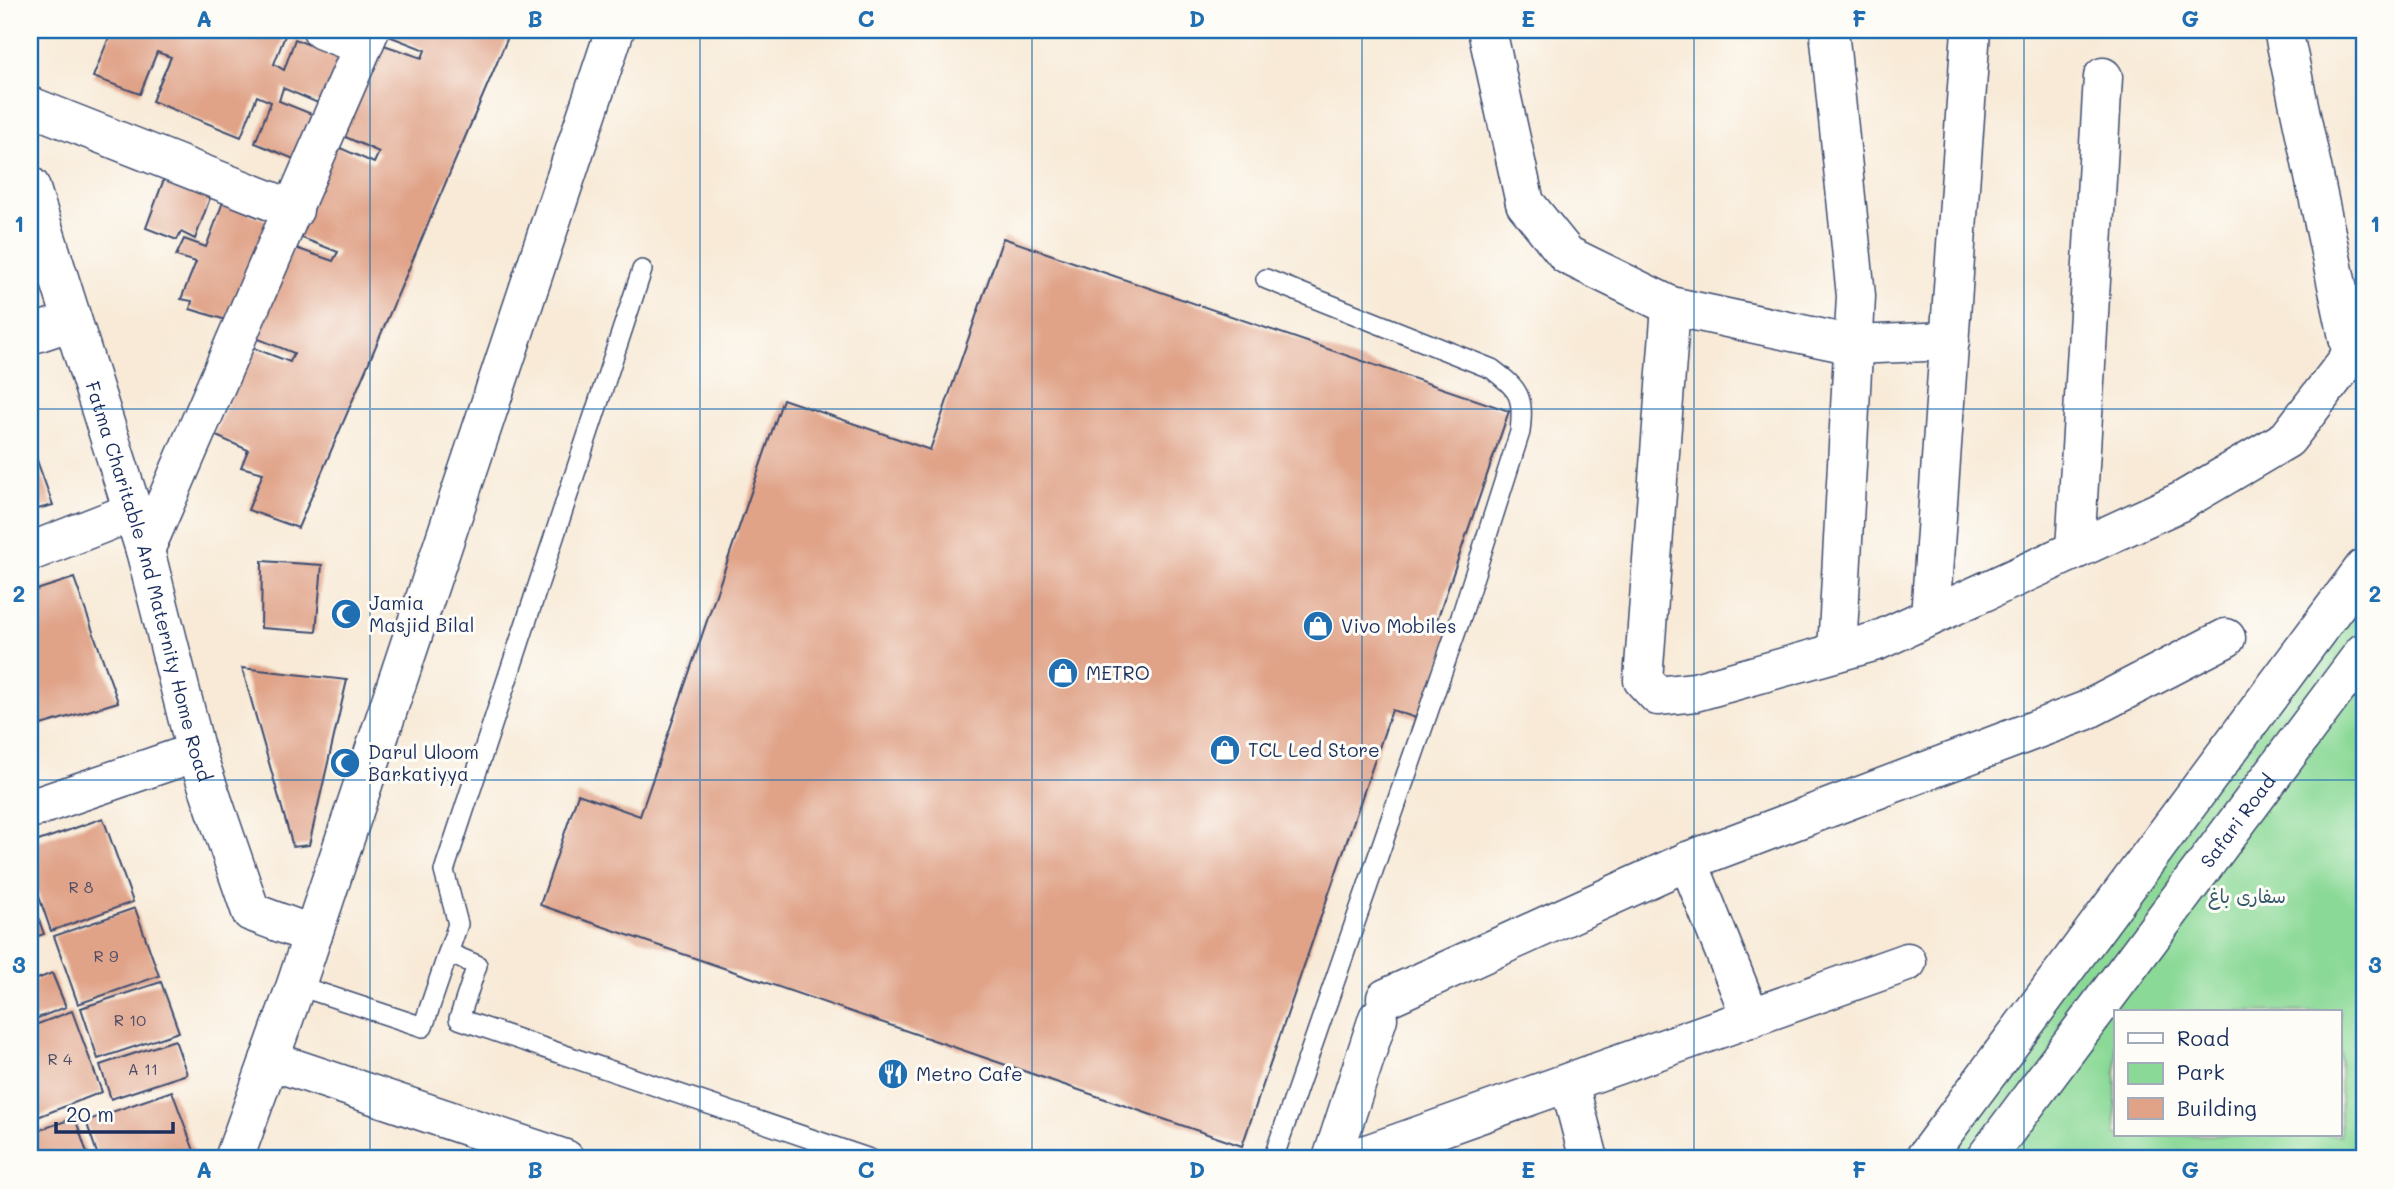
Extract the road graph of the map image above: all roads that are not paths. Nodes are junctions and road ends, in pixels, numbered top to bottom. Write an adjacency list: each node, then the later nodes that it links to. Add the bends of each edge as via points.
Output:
1 (323, 30): 7 (street)
2 (615, 30): 32 (street)
3 (1487, 30): 14 (street, via 1525,203 1567,255)
4 (1829, 30): 18 (street, via 1856,296)
5 (1972, 30): 17 (street)
6 (2283, 30): 19 (street)
7 (367, 38): 11 (street)
8 (2103, 77): 22 (street)
9 (30, 106): 11 (street)
10 (30, 186): 15 (street, Fatma Charitable And Maternity Home Road)
11 (294, 210): 21 (street)
12 (642, 270): 33 (lane, via 444,872 458,924)
13 (1266, 279): 42 (lane, via 1492,369 1514,385 1523,408 1520,432 1461,618)
14 (1671, 306): 18 (street); 27 (street, via 1643,680 1658,696 1695,692)
15 (72, 321): 16 (street); 20 (street, Fatma Charitable And Maternity Home Road)
16 (30, 335)
17 (1950, 341): 18 (street); 25 (street)
18 (1853, 345): 27 (street)
19 (2358, 348): 22 (street, via 2287,439 2180,502)
20 (132, 512): 21 (street, Fatma Charitable And Maternity Home Road); 23 (street)
21 (145, 550): 29 (street, Fatma Charitable And Maternity Home Road)
22 (2075, 550): 25 (street)
23 (30, 551)
24 (2364, 568): 46 (street)
25 (1930, 617): 27 (street, via 1877,641)
26 (2226, 638): 31 (street, via 2085,711)
27 (1837, 652)
28 (2364, 652): 47 (street, Safari Road)
29 (196, 752): 30 (street); 32 (street, Fatma Charitable And Maternity Home Road, via 251,912)
30 (30, 809)
31 (1688, 861): 36 (street); 43 (street, via 1382,1008)
32 (313, 935): 35 (street)
33 (448, 953): 35 (lane, via 422,1027); 41 (lane, via 477,965 459,1019)
34 (1907, 962): 36 (street)
35 (296, 985): 37 (street)
36 (1751, 1018): 38 (street)
37 (269, 1060): 39 (street); 40 (street)
38 (1569, 1083): 44 (street); 45 (street)
39 (551, 1157)
40 (234, 1159)
41 (870, 1159)
42 (1273, 1159)
43 (1332, 1159)
44 (1353, 1159)
45 (1589, 1159)
46 (1924, 1159)
47 (1984, 1159)

